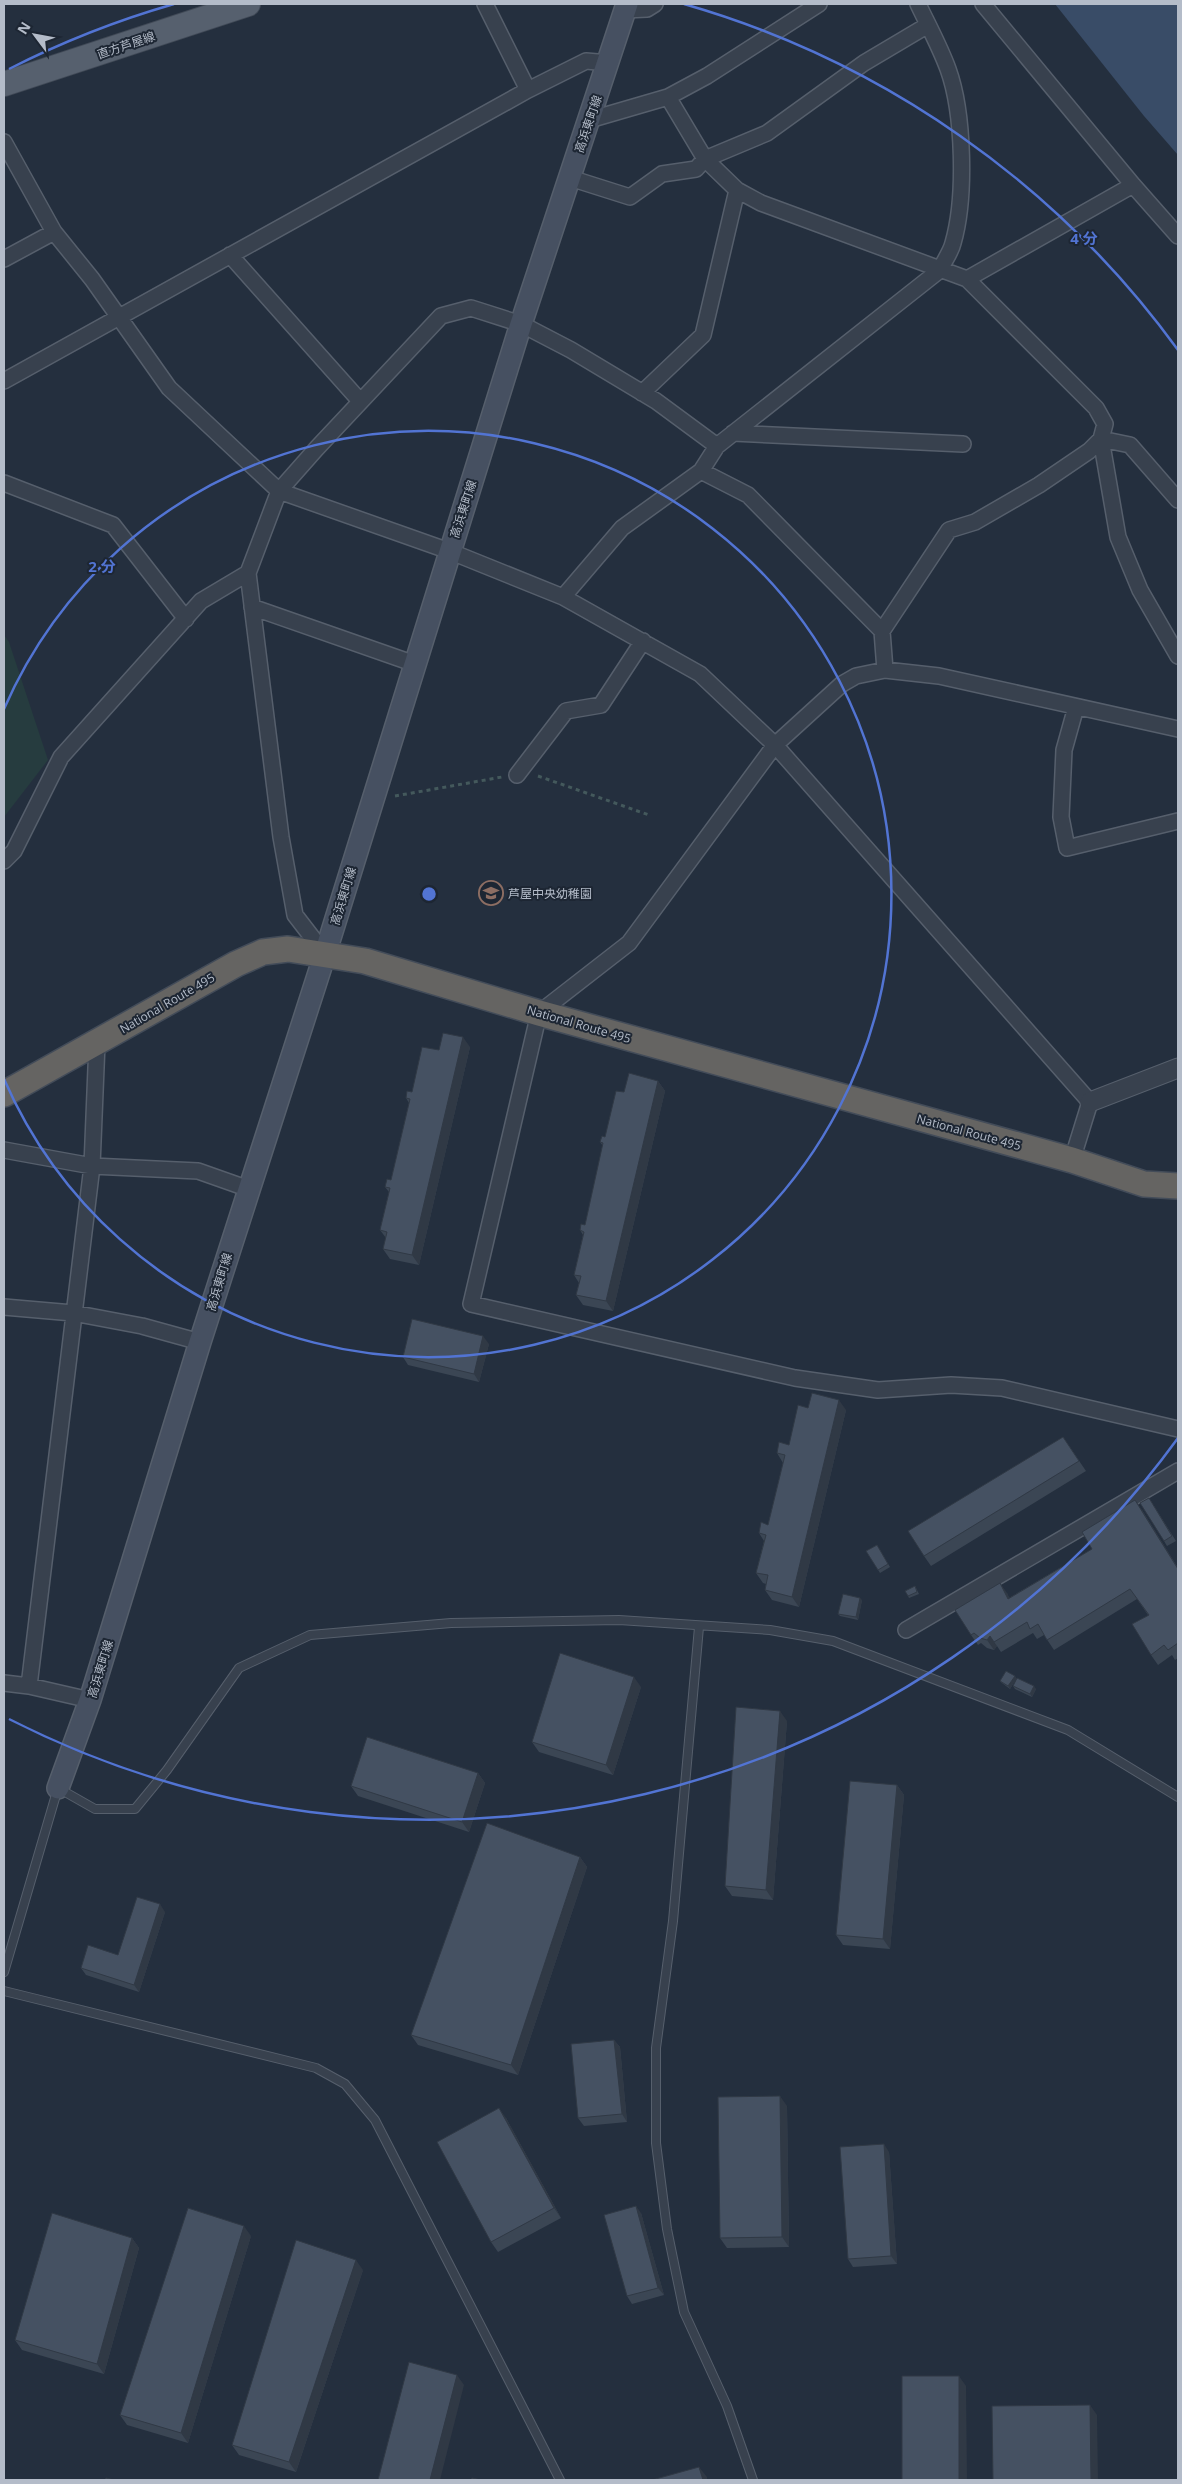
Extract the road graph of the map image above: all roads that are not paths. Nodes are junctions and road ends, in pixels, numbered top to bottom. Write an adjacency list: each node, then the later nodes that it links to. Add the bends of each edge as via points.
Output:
1 (248, 4): 10 (main road, 直方芦屋線)
2 (485, 4): 11 (street)
3 (654, 4): 7 (street, via 648,9)
4 (819, 4): 12 (street, via 707,76)
5 (918, 4): 8 (street)
6 (983, 4): 17 (street)
7 (626, 7): 9 (main road, 高浜東町線)
8 (928, 25): 15 (street, via 864,63 767,133); 23 (street, via 949,70 962,155 953,244)
9 (609, 63): 11 (street, via 586,61); 13 (main road, 高浜東町線)
10 (4, 84)
11 (528, 90): 21 (street)
12 (668, 97): 13 (street); 15 (street)
13 (589, 120): 16 (main road, 高浜東町線)
14 (4, 142): 19 (street)
15 (705, 159): 16 (street, via 696,169 662,174 630,197); 18 (street)
16 (570, 178): 26 (main road, 高浜東町線)
17 (1133, 185): 20 (street); 24 (street)
18 (737, 190): 23 (street, via 761,203); 28 (street, via 703,335)
19 (54, 232): 22 (street); 25 (street)
20 (1178, 236)
21 (230, 255): 25 (street); 29 (street)
22 (4, 259)
23 (940, 270): 24 (street); 30 (street)
24 (967, 278): 31 (street, via 1096,408 1105,424)
25 (120, 318): 27 (street); 36 (street, via 169,388)
26 (521, 324): 28 (street); 29 (street, via 471,308 441,316); 38 (main road, 高浜東町線)
27 (4, 381)
28 (642, 393): 33 (street)
29 (360, 401): 36 (street)
30 (733, 433): 32 (street); 33 (street)
31 (1100, 439): 37 (street, via 1130,446); 43 (street, via 1089,451 1039,485 975,522 949,530); 45 (street, via 1118,537 1140,590)
32 (963, 444)
33 (717, 446): 34 (street)
34 (700, 472): 40 (street, via 622,528); 43 (street, via 748,495)
35 (4, 483): 42 (street, via 113,525)
36 (279, 491): 38 (street); 39 (street)
37 (1178, 500)
38 (450, 552): 40 (street); 46 (main road, 高浜東町線)
39 (248, 573): 41 (street); 42 (street, via 201,601)
40 (563, 597): 44 (street)
41 (252, 607): 46 (street); 54 (street, via 281,837 295,915)
42 (186, 619): 53 (street, via 62,757 14,851)
43 (882, 631): 47 (street)
44 (643, 640): 50 (street, via 700,674); 51 (street, via 601,705 566,711)
45 (1178, 656)
46 (415, 664): 54 (main road, 高浜東町線)
47 (885, 670): 48 (street, via 939,676); 50 (street, via 856,676 842,684)
48 (1076, 707): 49 (street); 52 (street, via 1064,750 1060,817 1067,848)
49 (1178, 729)
50 (776, 745): 55 (street, via 629,944); 59 (street)
51 (517, 774)
52 (1178, 821)
53 (4, 861)
54 (325, 954): 55 (highway, National Route 495, via 366,961); 56 (highway, National Route 495, via 288,949 263,952); 64 (main road, 高浜東町線)
55 (539, 1013): 61 (highway, National Route 495); 68 (street, via 471,1304 795,1378 878,1390 952,1385 1002,1388)
56 (97, 1043): 58 (highway, National Route 495); 62 (street)
57 (1178, 1068): 59 (street)
58 (4, 1094)
59 (1090, 1102): 61 (street)
60 (4, 1150): 62 (street)
61 (1072, 1160): 63 (highway, National Route 495, via 1144,1184)
62 (92, 1166): 64 (street, via 198,1171); 66 (street)
63 (1178, 1186)
64 (249, 1189): 67 (main road, 高浜東町線)
65 (4, 1307): 66 (street)
66 (73, 1313): 67 (street, via 142,1326); 73 (street)
67 (200, 1342): 74 (main road, 高浜東町線)
68 (1178, 1428)
69 (1178, 1471): 71 (street)
70 (699, 1627): 75 (lane, via 619,1620 460,1623 310,1635 239,1668 167,1770 135,1809 95,1809); 76 (lane, via 770,1630 832,1641 1068,1730); 80 (lane, via 672,1921 656,2048 656,2143 667,2229 684,2312 727,2406)
71 (906, 1630)
72 (4, 1683): 73 (street)
73 (29, 1686): 74 (street)
74 (90, 1700): 75 (main road, 高浜東町線)
75 (58, 1788): 77 (lane)
76 (1178, 1797)
77 (4, 1972)
78 (4, 1991): 79 (lane, via 316,2068 345,2084 374,2120)
79 (560, 2480)
80 (753, 2480)

